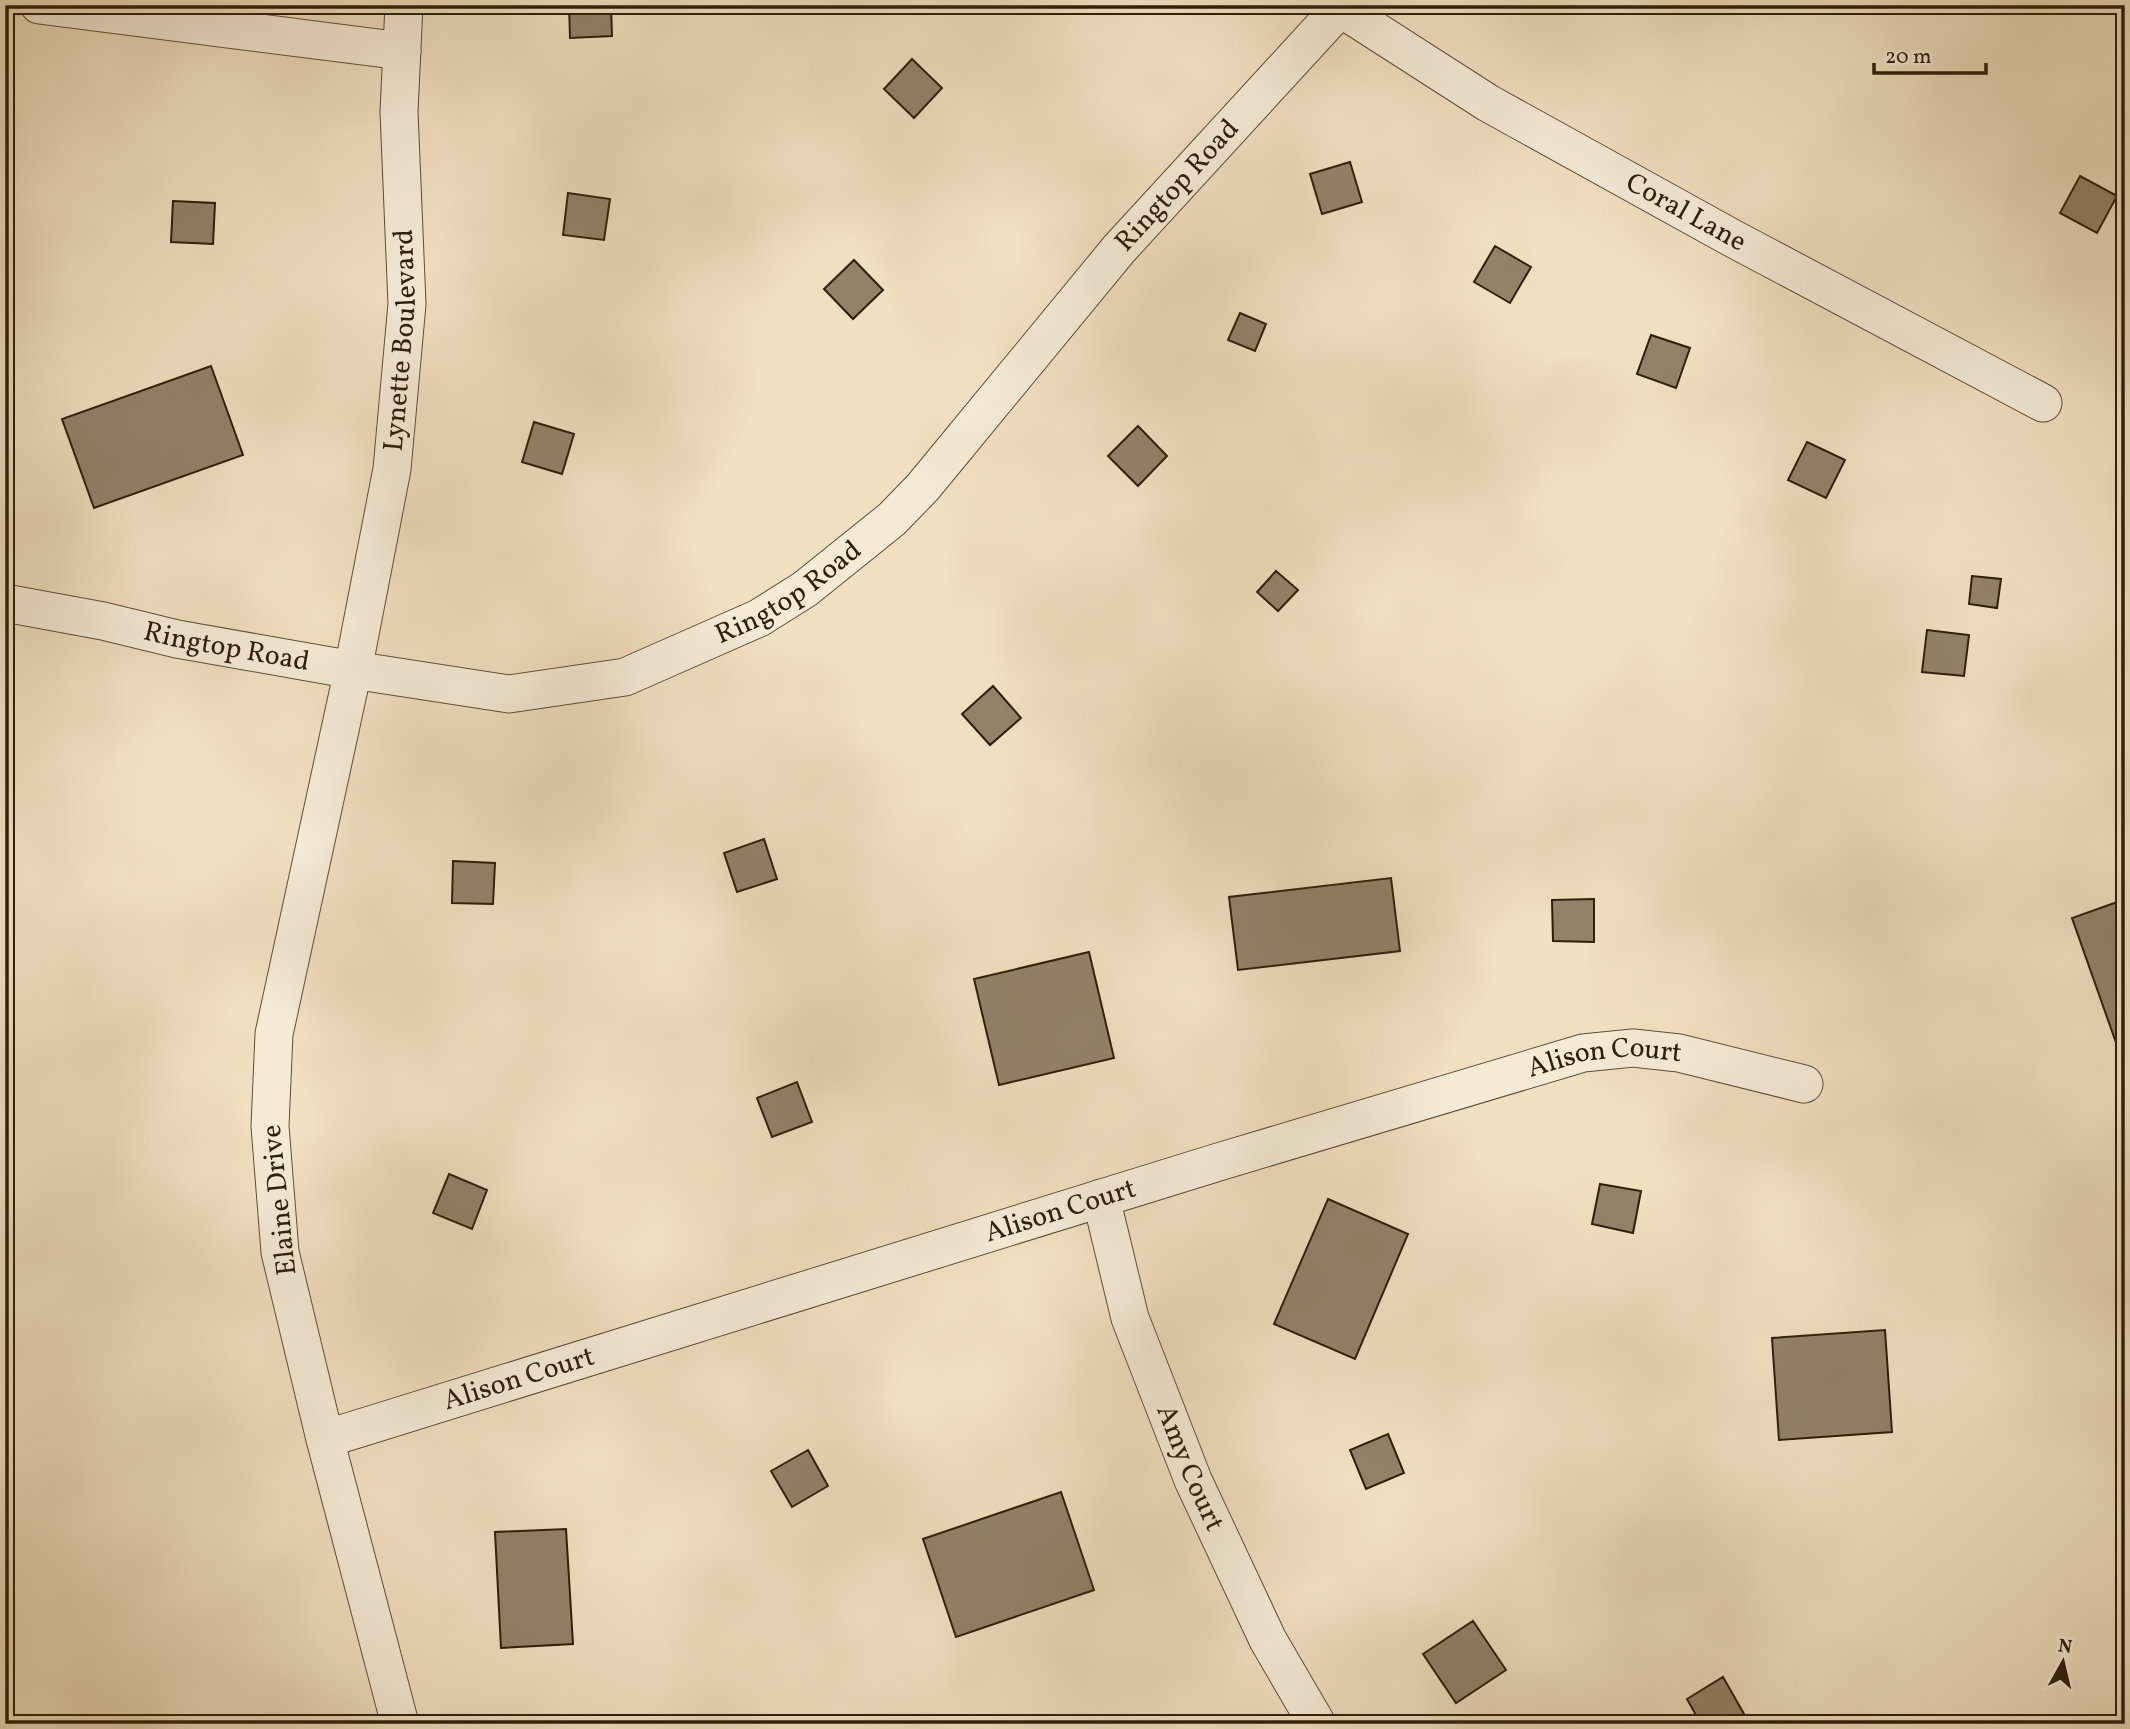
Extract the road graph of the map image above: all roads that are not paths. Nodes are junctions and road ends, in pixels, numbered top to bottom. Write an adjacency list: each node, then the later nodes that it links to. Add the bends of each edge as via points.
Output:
1 (39, 5): 4 (street)
2 (404, 5): 4 (street, Lynette Boulevard)
3 (1341, 7): 5 (street, Coral Lane, via 1500,110); 7 (street, Ringtop Road, via 1119,248 923,487 892,519 805,589 759,618 625,677 509,694)
4 (402, 51): 7 (street, Lynette Boulevard, via 399,112 407,304 392,469)
5 (2043, 403)
6 (5, 603): 7 (street, Ringtop Road)
7 (353, 670): 10 (street, Elaine Drive, via 274,1034 270,1126 280,1252)
8 (1804, 1084): 9 (street, Alison Court, via 1679,1053 1633,1048 1583,1053)
9 (1101, 1198): 10 (street, Alison Court); 12 (street, Amy Court, via 1130,1318 1193,1480 1268,1640)
10 (325, 1439): 11 (street, Elaine Drive)
11 (400, 1724)
12 (1317, 1724)

